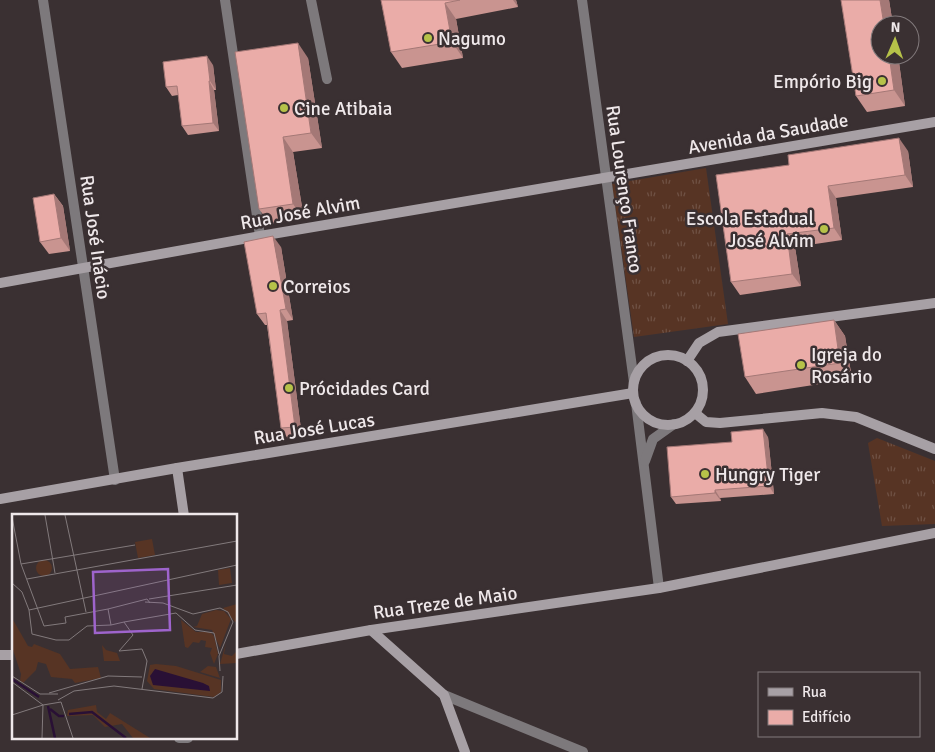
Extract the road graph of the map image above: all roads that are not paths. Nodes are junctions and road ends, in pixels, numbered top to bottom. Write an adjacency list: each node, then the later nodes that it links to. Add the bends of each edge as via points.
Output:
1 (43, 0): 9 (street, Rua José Inácio)
2 (225, 0): 8 (street)
3 (311, 0): 5 (street)
4 (582, 0): 7 (street, Rua Lourenço Franco)
5 (327, 79)
6 (935, 122): 7 (street, Avenida da Saudade)
7 (606, 179): 8 (street, Rua José Alvim); 13 (street, Rua Lourenço Franco)
8 (260, 236): 9 (street, Rua José Alvim)
9 (83, 268): 10 (street, Rua José Alvim); 20 (street, Rua José Inácio)
10 (0, 283)
11 (935, 303): 12 (street, via 718,332 699,343)
12 (687, 360): 13 (street, via 677,356 655,358 638,372); 15 (street, via 702,379 702,397)
13 (634, 388): 14 (street); 19 (street, Rua José Lucas)
14 (636, 404): 16 (street, via 651,420); 18 (street)
15 (695, 413): 16 (street); 17 (street, via 706,422 720,423 822,413 856,417)
16 (674, 424): 18 (street, via 653,439)
17 (935, 449)
18 (644, 467): 24 (street)
19 (177, 468): 20 (street, Rua José Lucas); 22 (street)
20 (115, 480): 21 (street, Rua José Lucas)
21 (0, 499)
22 (184, 514)
23 (935, 533): 24 (street, Rua Treze de Maio)
24 (658, 588): 25 (street, Rua Treze de Maio)
25 (371, 630): 26 (street, Rua Treze de Maio); 27 (street)
26 (238, 654)
27 (444, 695): 28 (street); 29 (street)
28 (464, 752)
29 (583, 752)

